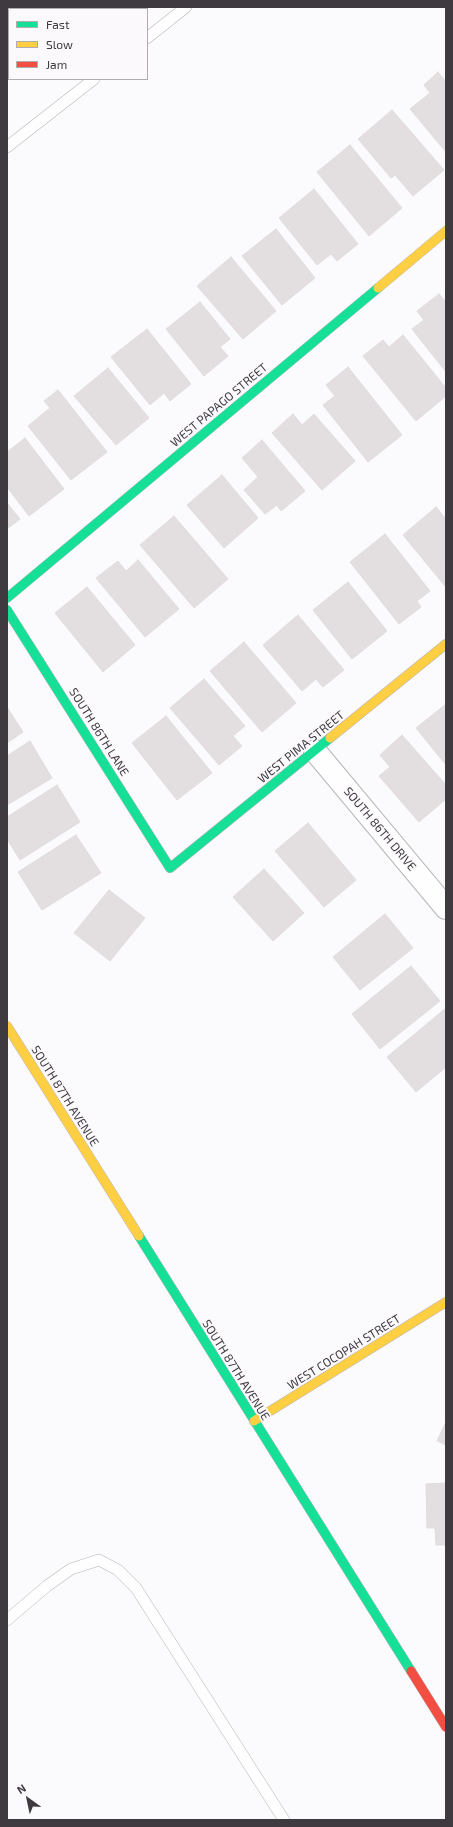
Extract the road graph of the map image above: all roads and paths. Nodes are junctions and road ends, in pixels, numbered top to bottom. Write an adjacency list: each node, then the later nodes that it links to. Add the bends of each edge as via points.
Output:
1 (186, 7): 2 (lane)
2 (148, 37)
3 (93, 80): 4 (lane)
4 (7, 147)
5 (446, 231): 6 (street, WEST PAPAGO STREET)
6 (7, 598)
7 (7, 610): 10 (street, SOUTH 86TH LANE)
8 (446, 644): 9 (street, WEST PIMA STREET)
9 (315, 751): 10 (street, WEST PIMA STREET); 11 (street, SOUTH 86TH DRIVE)
10 (170, 868)
11 (446, 908)
12 (7, 1026): 14 (street, SOUTH 87TH AVENUE)
13 (446, 1302): 14 (street, WEST COCOPAH STREET)
14 (254, 1421): 16 (street, SOUTH 87TH AVENUE)
15 (7, 1620): 17 (lane, via 71,1569 99,1560 118,1570 136,1588)
16 (446, 1727)
17 (284, 1820)

